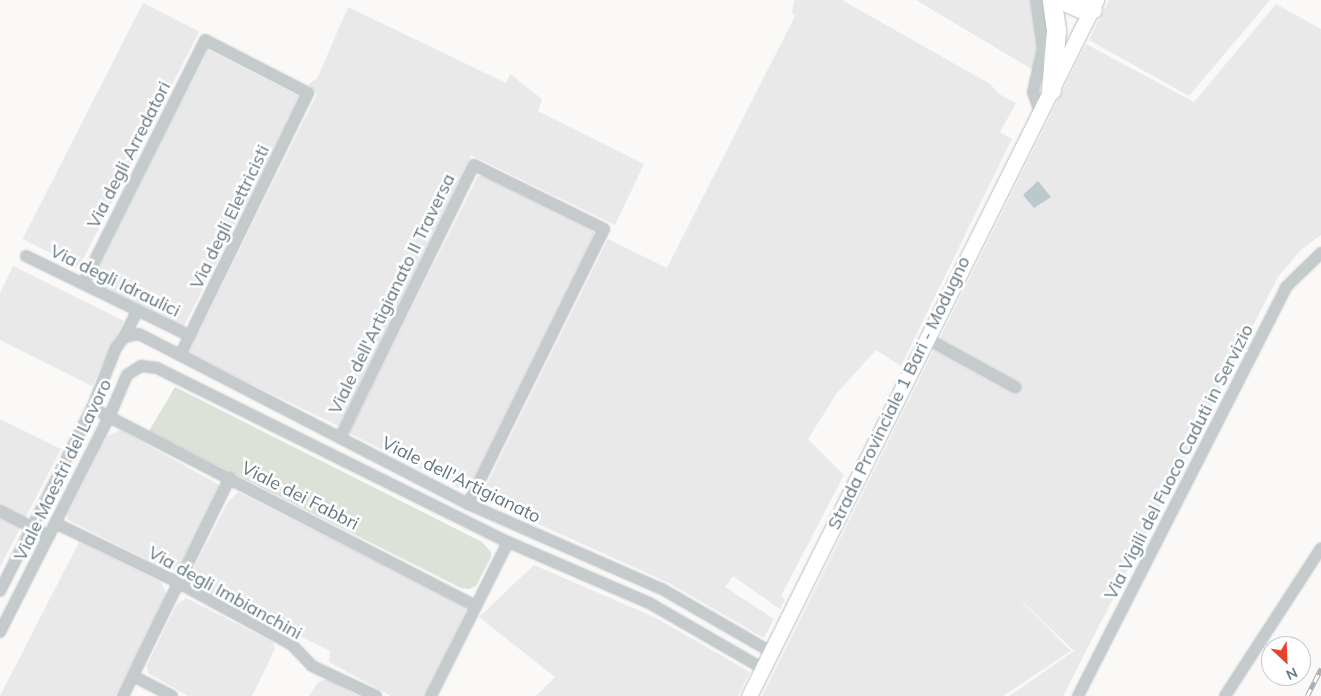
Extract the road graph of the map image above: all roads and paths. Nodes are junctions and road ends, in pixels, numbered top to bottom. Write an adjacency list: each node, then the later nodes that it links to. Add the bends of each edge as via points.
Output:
1 (1036, 0): 7 (street, via 1043,48 1033,92)
2 (1052, 0): 5 (highway, via 1056,30)
3 (1062, 0): 4 (highway, via 1070,5)
4 (1093, 3): 5 (street, Strada Provinciale 1 Bari - Modugno)
5 (1051, 90): 7 (street, Strada Provinciale 1 Bari - Modugno)
6 (308, 93): 10 (street, Via degli Arredatori, via 205,40); 12 (street, Via degli Elettricisti)
7 (1040, 112): 14 (street, Strada Provinciale 1 Bari - Modugno)
8 (1321, 253): 41 (street, Via Vigili del Fuoco Caduti in Servizio, via 1286,287)
9 (26, 256): 10 (street, Via degli Idraulici)
10 (83, 284): 11 (street, Via degli Idraulici)
11 (138, 310): 12 (street, Via degli Idraulici); 13 (street, Viale Maestri del Lavoro)
12 (190, 336): 15 (street, Via degli Elettricisti)
13 (124, 337): 15 (street, Viale dell'Artigianato, via 139,334); 18 (street, Viale Maestri del Lavoro, via 116,348)
14 (926, 338): 17 (street); 33 (street, Strada Provinciale 1 Bari - Modugno)
15 (180, 356): 20 (street, Viale dell'Artigianato)
16 (157, 368): 19 (street, Viale Maestri del Lavoro, via 141,366 127,375); 27 (street, Viale dell'Artigianato)
17 (1015, 387)
18 (92, 408): 19 (street, Viale dei Fabbri); 25 (street, Viale Maestri del Lavoro)
19 (109, 417): 21 (street, Viale dei Fabbri); 24 (street, Viale Maestri del Lavoro)
20 (340, 438): 22 (street, Viale dell'Artigianato); 22 (street, Viale dell'Artigianato II Traversa, via 474,165 604,229)
21 (230, 478): 29 (street); 31 (street, Viale dei Fabbri)
22 (468, 504): 33 (street, Viale dell'Artigianato, via 662,589)
23 (0, 511): 25 (street)
24 (55, 523): 26 (street, Viale Maestri del Lavoro); 29 (street, Via degli Imbianchini)
25 (32, 528): 26 (street); 30 (street, Viale Maestri del Lavoro)
26 (49, 536): 32 (street, Viale Maestri del Lavoro)
27 (508, 542): 31 (street); 34 (street, Viale dell'Artigianato, via 651,604)
28 (1321, 548): 42 (street)
29 (179, 583): 35 (street); 38 (street, Via degli Imbianchini, via 291,644 312,666)
30 (0, 591)
31 (474, 605): 39 (street)
32 (0, 632)
33 (771, 652): 34 (street, Strada Provinciale 1 Bari - Modugno)
34 (762, 668): 40 (street, Strada Provinciale 1 Bari - Modugno)
35 (132, 676): 36 (street); 37 (street)
36 (123, 696)
37 (172, 696)
38 (376, 696)
39 (431, 696)
40 (749, 696)
41 (1078, 696)
42 (1225, 696)

